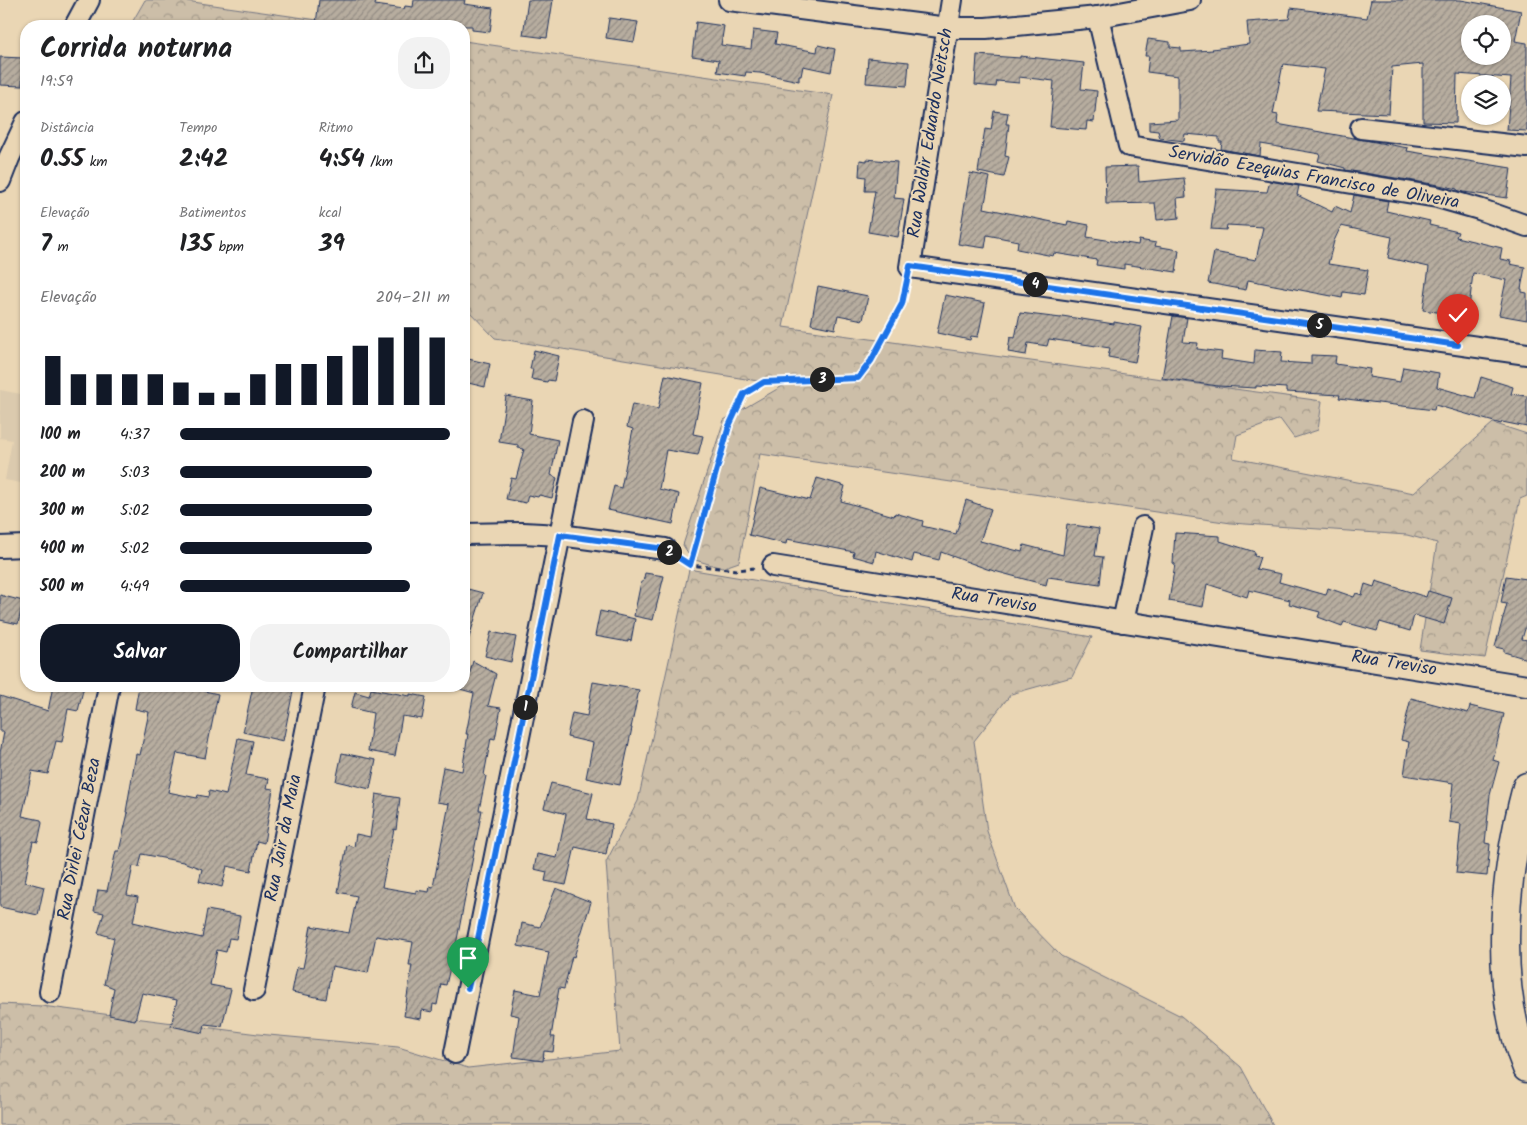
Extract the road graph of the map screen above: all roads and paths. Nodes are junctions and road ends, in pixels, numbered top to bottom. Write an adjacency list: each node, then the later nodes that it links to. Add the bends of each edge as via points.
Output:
1 (89, 0): 7 (street)
2 (729, 0): 8 (street)
3 (952, 0): 8 (street, Rua Waldir Eduardo Neitsch)
4 (1190, 0): 5 (street)
5 (1159, 2): 6 (street)
6 (1098, 17): 8 (street, via 986,28); 14 (street, Servidão Ezequias Francisco de Oliveira, via 1129,146 1436,197)
7 (78, 20)
8 (948, 28): 15 (street, Rua Waldir Eduardo Neitsch)
9 (1361, 128): 11 (street)
10 (20, 138): 12 (street)
11 (1527, 147)
12 (12, 159): 13 (street)
13 (0, 181)
14 (1527, 226)
15 (910, 266): 16 (street); 24 (path, via 902,304 858,378 764,382 744,394 729,426)
16 (1527, 354)
17 (583, 421): 20 (street)
18 (1142, 527): 26 (street)
19 (470, 534): 20 (street)
20 (560, 535): 23 (street); 33 (street)
21 (0, 546): 22 (street)
22 (20, 546)
23 (665, 549): 24 (path)
24 (690, 565): 25 (path, via 738,570)
25 (773, 566): 26 (street, Rua Treviso)
26 (1123, 622): 27 (street, Rua Treviso)
27 (1527, 686)
28 (108, 692): 32 (street, Rua Dirlei Cézar Beza)
29 (314, 692): 31 (street, Rua Jair da Maia)
30 (1527, 787): 34 (main road, via 1514,844 1506,936 1512,1022)
31 (254, 990)
32 (50, 992)
33 (455, 1053)
34 (1527, 1068)

